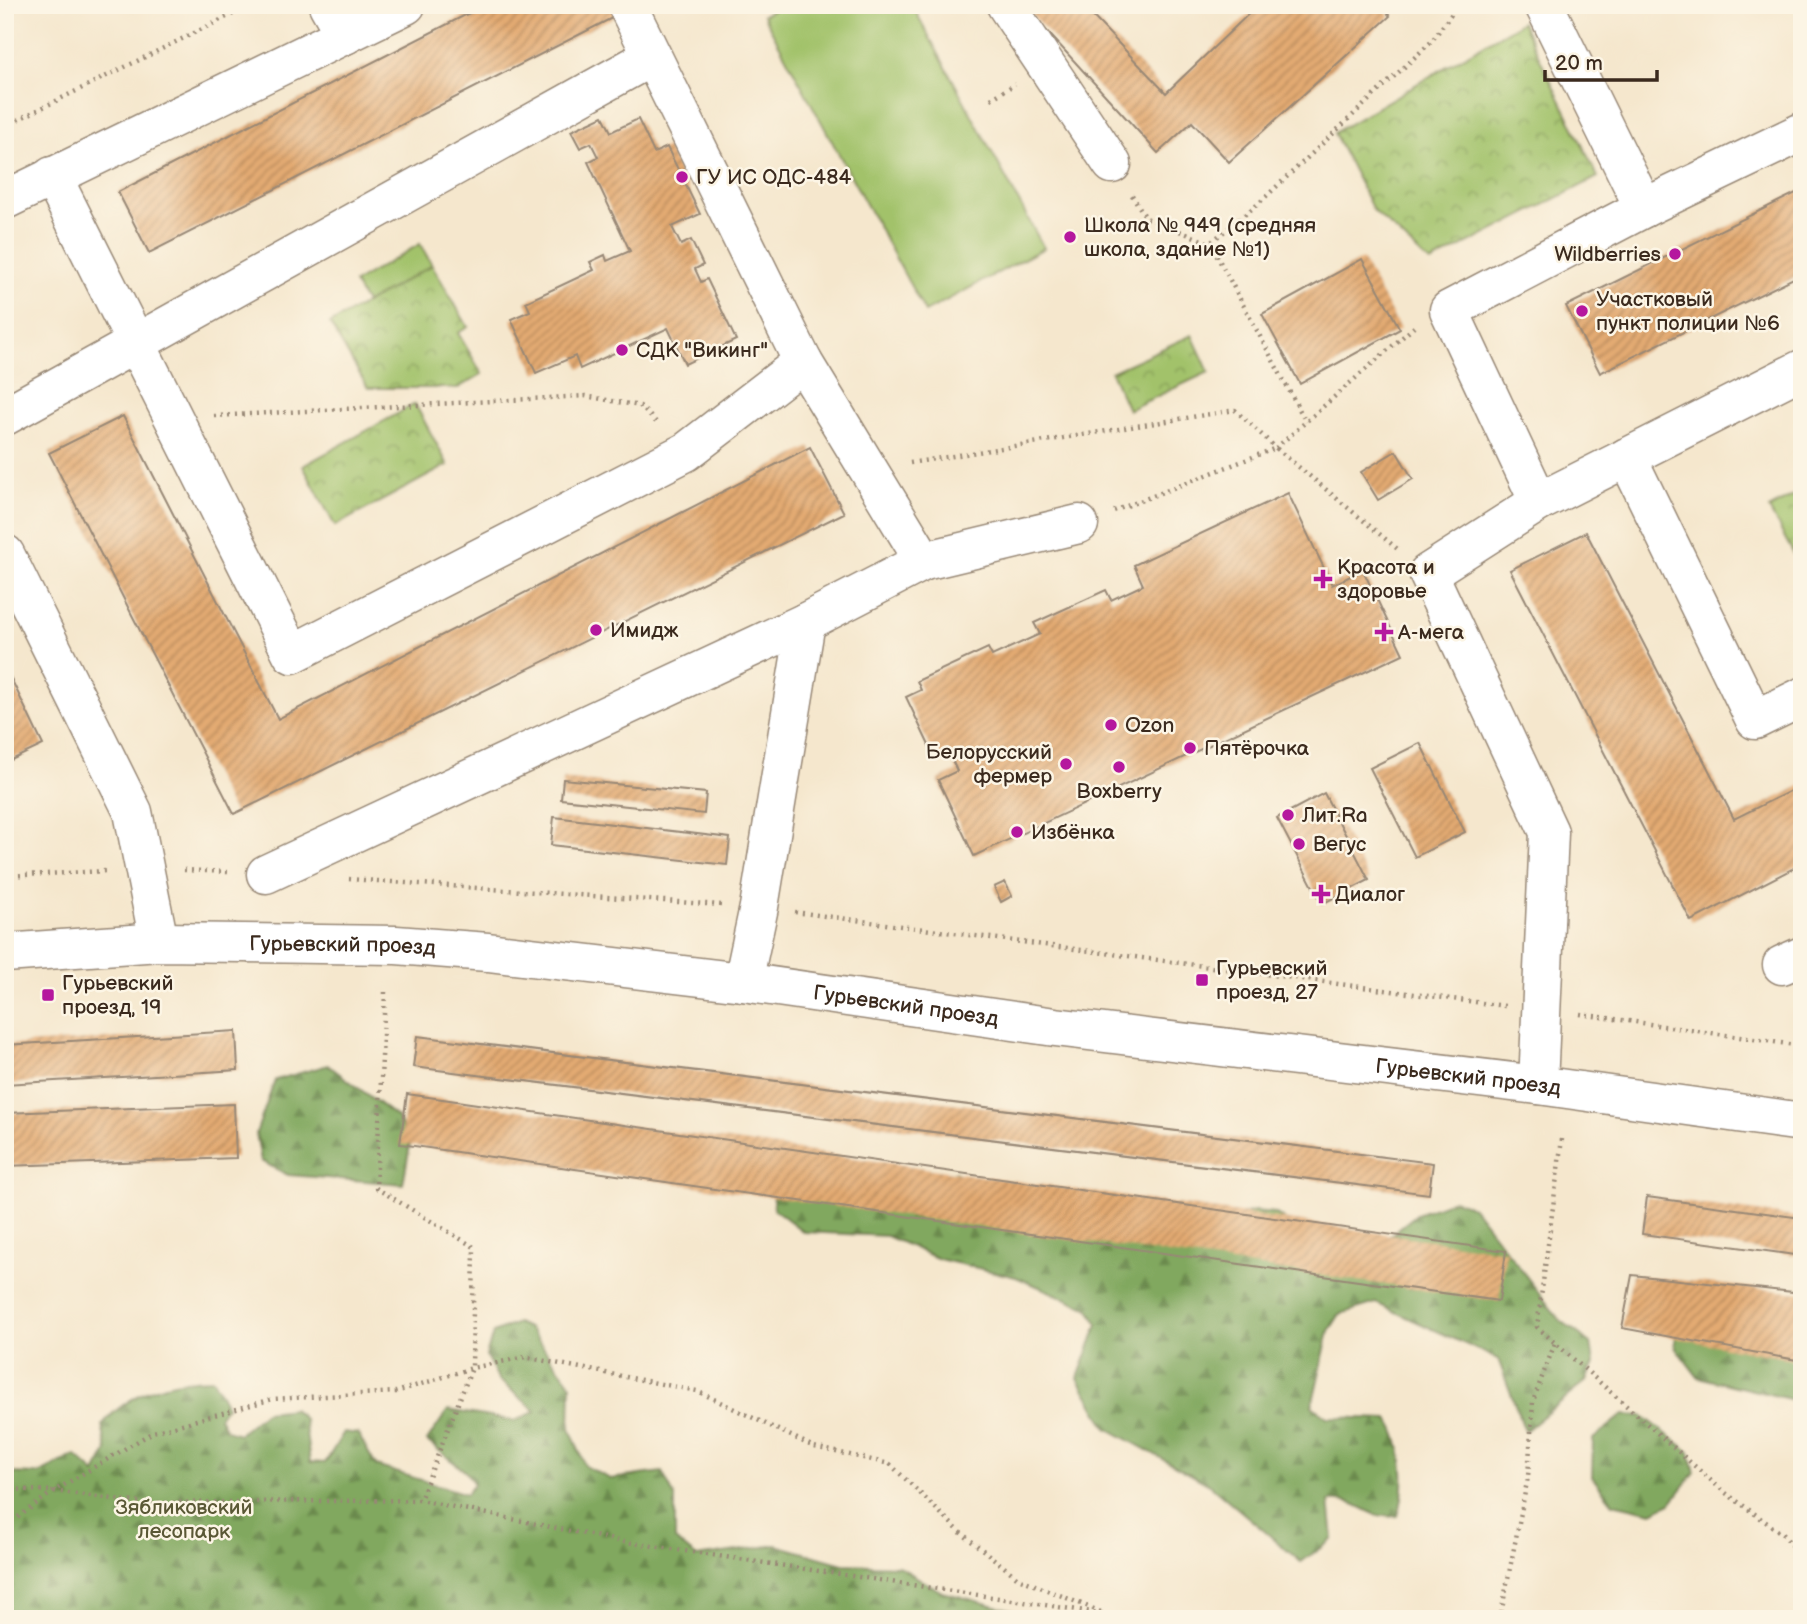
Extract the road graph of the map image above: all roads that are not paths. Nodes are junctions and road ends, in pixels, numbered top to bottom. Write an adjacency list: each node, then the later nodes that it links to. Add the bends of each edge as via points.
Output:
1 (406, 5): 5 (street)
2 (627, 5): 6 (street)
3 (1006, 5): 8 (street)
4 (1544, 5): 11 (street)
5 (336, 20): 9 (street)
6 (651, 57): 12 (street); 13 (street)
7 (1802, 132): 11 (street)
8 (1112, 164)
9 (52, 176): 10 (street); 12 (street)
10 (5, 200)
11 (1644, 208): 17 (street, via 1449,310)
12 (137, 343): 13 (street, via 292,654 686,452); 15 (street)
13 (803, 362): 20 (street)
14 (1802, 369): 16 (street)
15 (5, 416)
16 (1627, 457): 17 (street); 22 (street, via 1755,720)
17 (1539, 502): 27 (street, via 1427,573 1549,832)
18 (1079, 524): 20 (street)
19 (5, 554): 24 (street, via 133,812)
20 (924, 561): 21 (street)
21 (806, 622): 23 (street); 26 (street)
22 (1802, 697)
23 (266, 874)
24 (159, 943): 25 (street, Гурьевский проезд); 26 (street, Гурьевский проезд, via 396,945)
25 (5, 953)
26 (743, 982): 27 (street, Гурьевский проезд, via 1055,1027)
27 (1538, 1086): 28 (street, Гурьевский проезд)
28 (1802, 1122)

